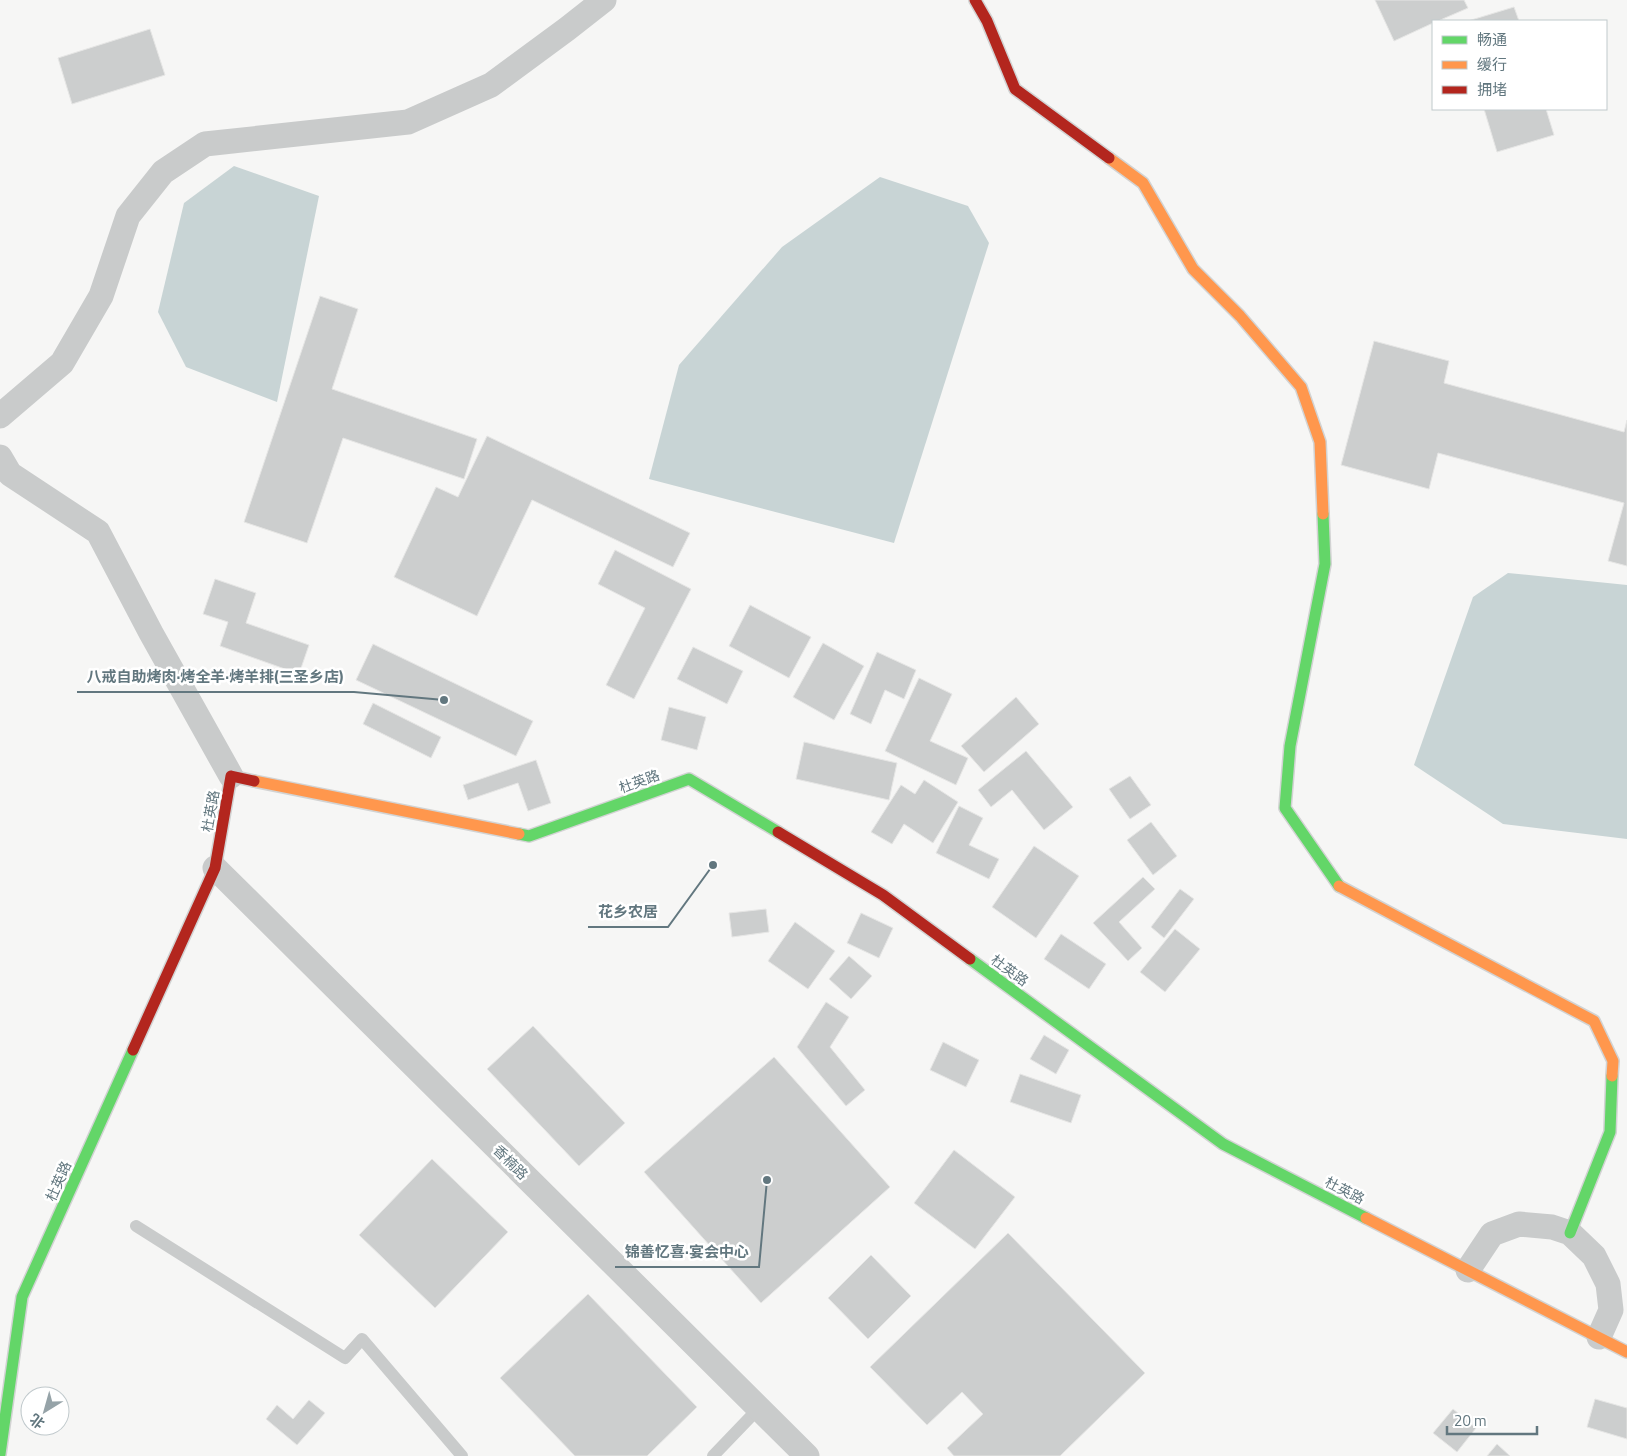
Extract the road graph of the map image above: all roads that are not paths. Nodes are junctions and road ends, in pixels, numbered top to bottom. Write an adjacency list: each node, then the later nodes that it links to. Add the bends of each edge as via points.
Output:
1 (604, 0): 3 (street, via 491,85 408,122 205,144 163,172 128,216 101,296 62,363)
2 (975, 0): 8 (street, via 1015,89 1143,183 1193,269 1240,316 1301,387 1320,442 1325,564 1290,746 1285,808 1337,885 1594,1021 1613,1061 1610,1132)
3 (0, 416)
4 (0, 457): 5 (street, via 10,474 98,532)
5 (231, 776): 6 (street, 杜英路); 9 (street, 杜英路, via 529,836 689,778 883,895 1223,1144)
6 (215, 868): 12 (street, 香楠路); 13 (street, 杜英路, via 22,1296)
7 (136, 1226): 14 (lane, via 345,1358 362,1339)
8 (1570, 1233): 9 (street, via 1552,1227 1519,1224 1492,1234); 10 (street, via 1594,1256 1608,1284 1611,1310)
9 (1468, 1270): 10 (street, 杜英路)
10 (1599, 1337): 11 (street, 杜英路)
11 (1627, 1352)
12 (759, 1408): 15 (lane); 16 (street, 香楠路)
13 (0, 1454)
14 (462, 1456)
15 (713, 1456)
16 (807, 1456)

